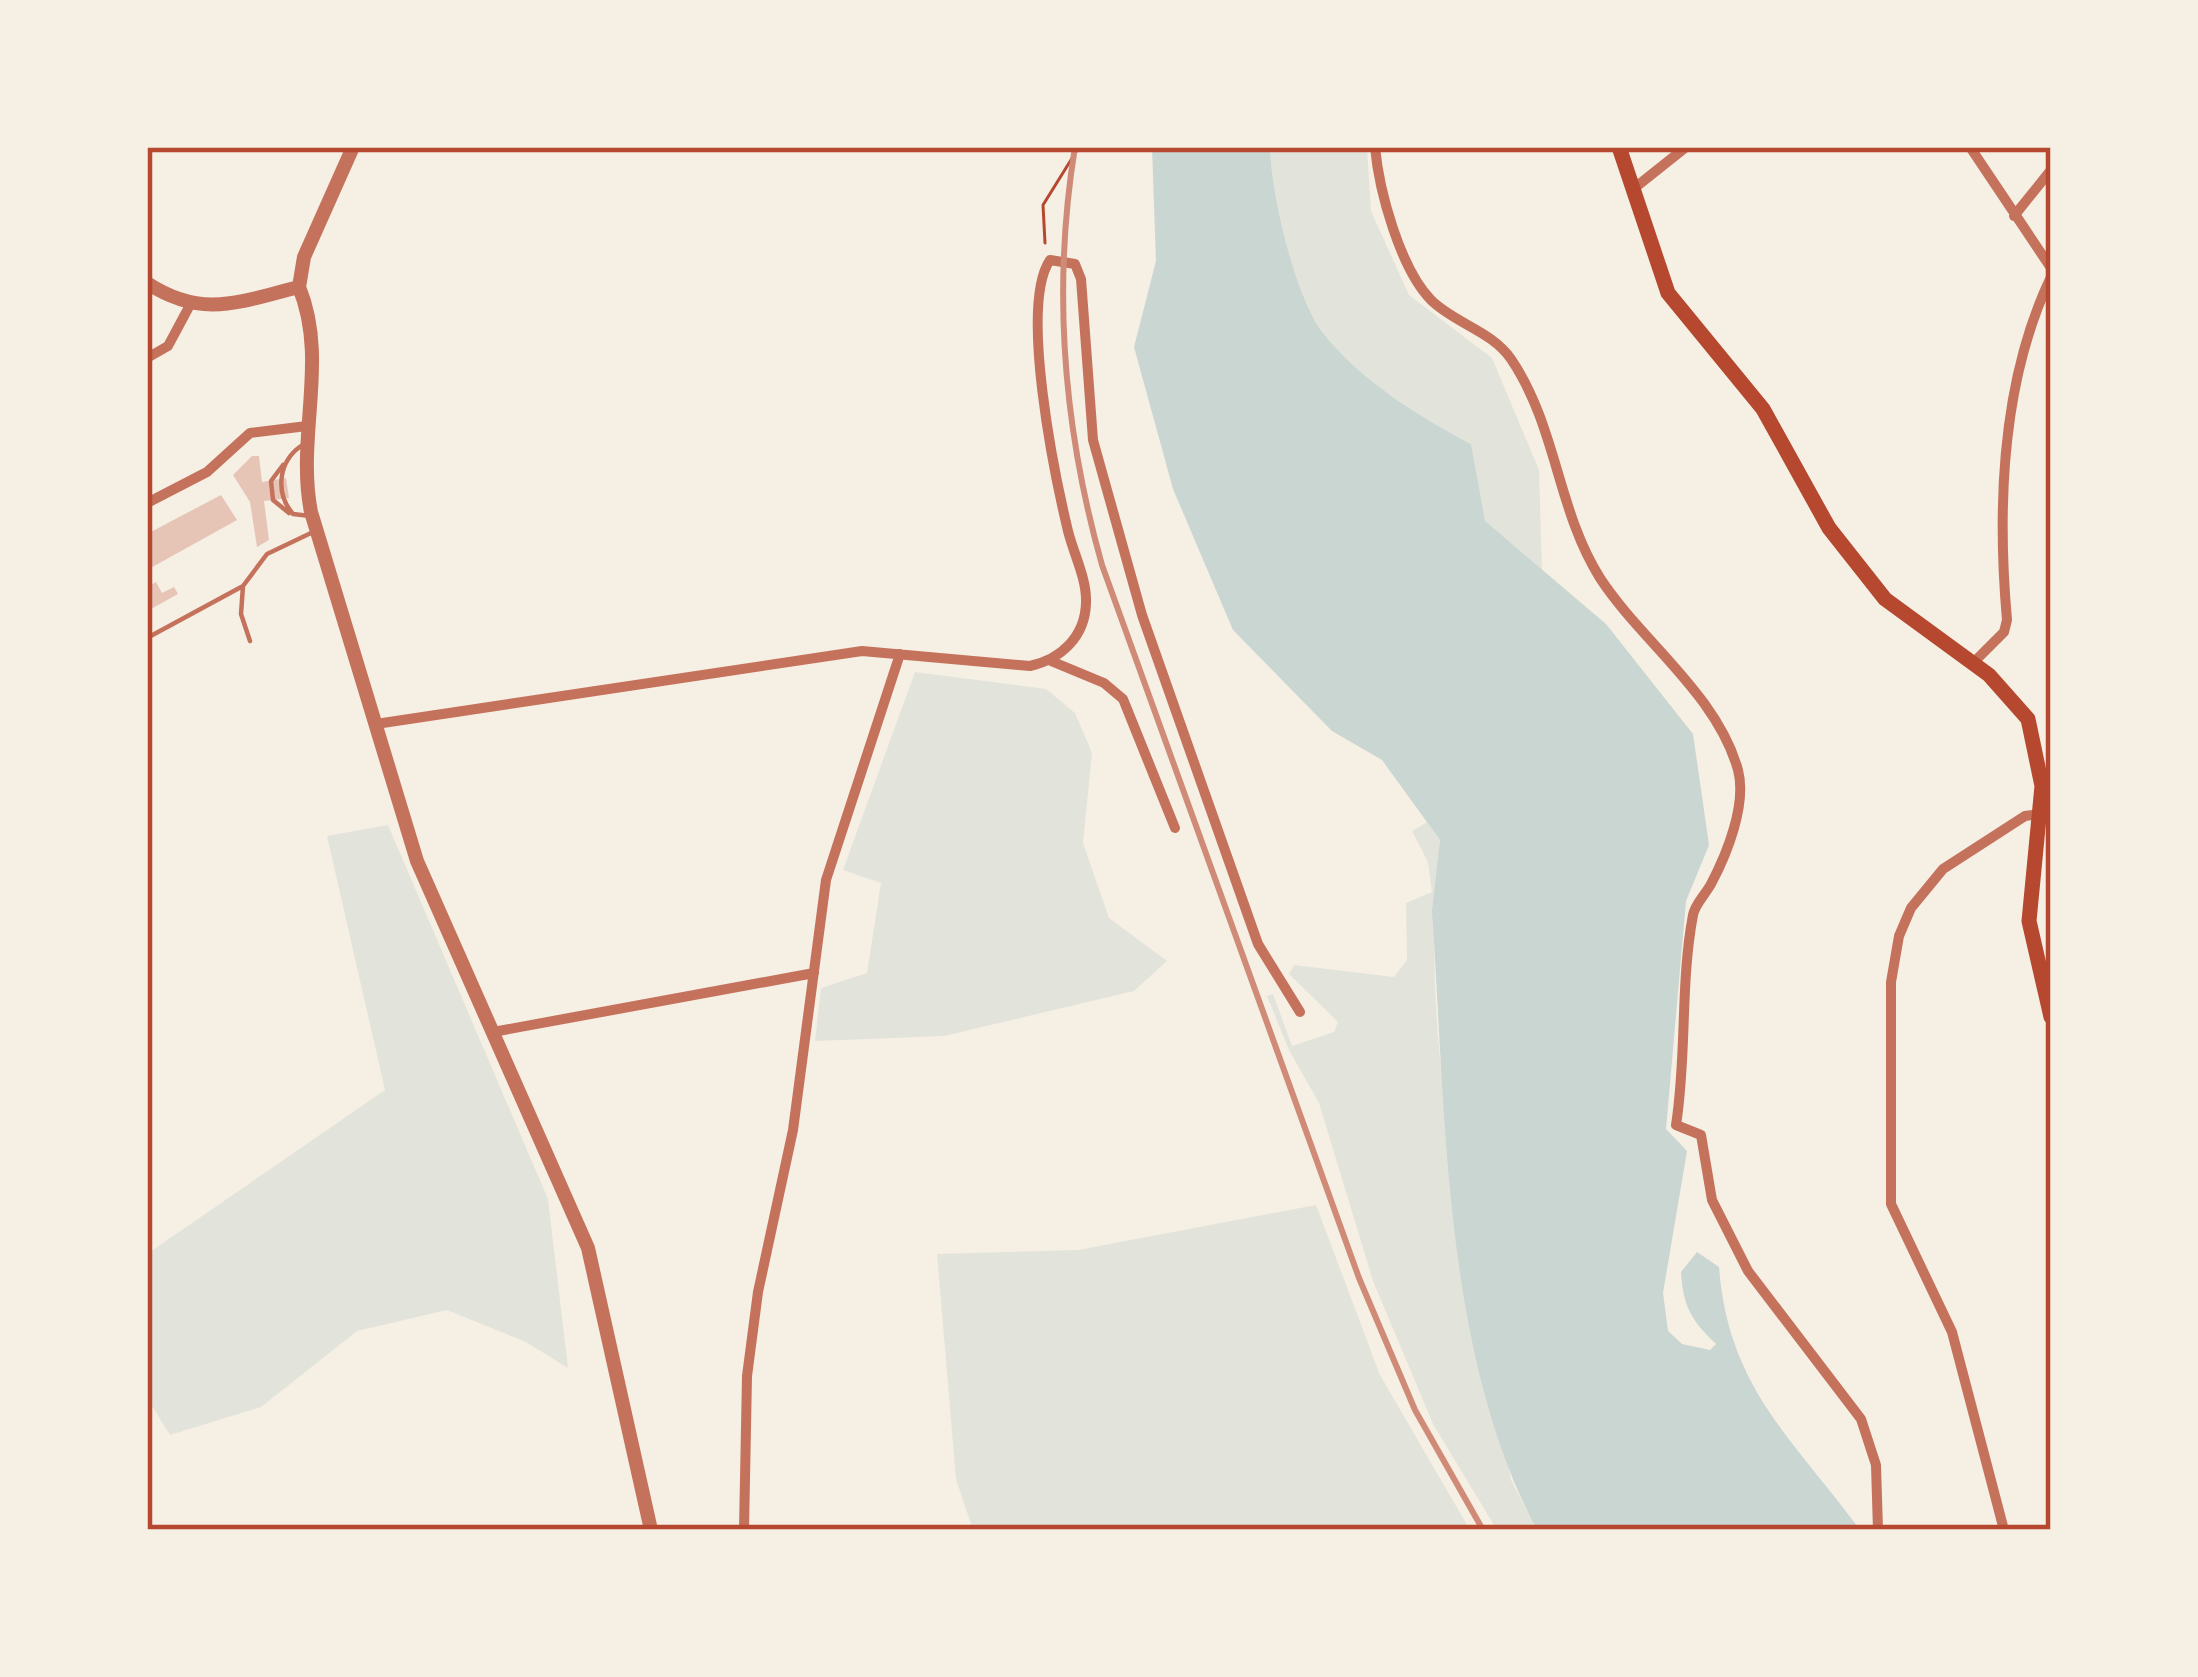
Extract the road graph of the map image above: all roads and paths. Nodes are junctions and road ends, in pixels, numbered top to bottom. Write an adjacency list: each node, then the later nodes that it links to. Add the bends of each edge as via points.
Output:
1 (353, 147): 13 (street)
2 (1079, 147): 10 (path, via 1043,205)
3 (1376, 147): 34 (street, via 1390,220 1431,300 1507,352 1546,423 1577,536 1620,606 1708,714 1738,771 1729,841 1694,911 1676,1125 1701,1135 1712,1200 1748,1271 1861,1419 1876,1465)
4 (1619, 147): 8 (main road)
5 (1686, 147): 8 (street)
6 (1970, 147): 9 (street)
7 (2051, 170): 9 (street)
8 (1631, 190): 24 (main road, via 1677,309 1763,409 1829,528 1885,599)
9 (2014, 216): 11 (street)
10 (1042, 270): 23 (street, via 1036,292 1049,439 1087,603 1068,649); 29 (street, via 1062,258 1081,279 1093,440 1142,615 1258,944)
11 (2051, 272): 24 (street, via 2032,316 2005,456 1999,531 2008,620)
12 (147, 284): 14 (street)
13 (298, 287): 14 (street); 16 (street, via 315,339)
14 (190, 305): 15 (street, via 167,346)
15 (147, 358)
16 (307, 434): 17 (street, via 250,433 207,472); 18 (street); 18 (lane, via 287,462 283,499)
17 (147, 503)
18 (314, 524): 19 (lane, via 267,554); 25 (street)
19 (243, 586): 20 (lane); 21 (lane)
20 (147, 638)
21 (250, 641)
22 (900, 654): 23 (street, via 1030,666); 25 (street, via 862,651); 28 (street, via 826,880)
23 (1052, 661): 27 (street, via 1123,699)
24 (1973, 663): 26 (main road, via 2028,719 2040,760)
25 (376, 724): 31 (street, via 417,861)
26 (2040, 814): 30 (main road, via 2029,921); 35 (street, via 1942,869 1911,908 1891,982 1891,1204 1952,1332)
27 (1174, 828)
28 (814, 973): 31 (street); 33 (street, via 794,1130 747,1376)
29 (1300, 1012)
30 (2051, 1017)
31 (493, 1032): 32 (street, via 589,1248)
32 (651, 1530)
33 (745, 1530)
34 (1878, 1530)
35 (2003, 1530)

